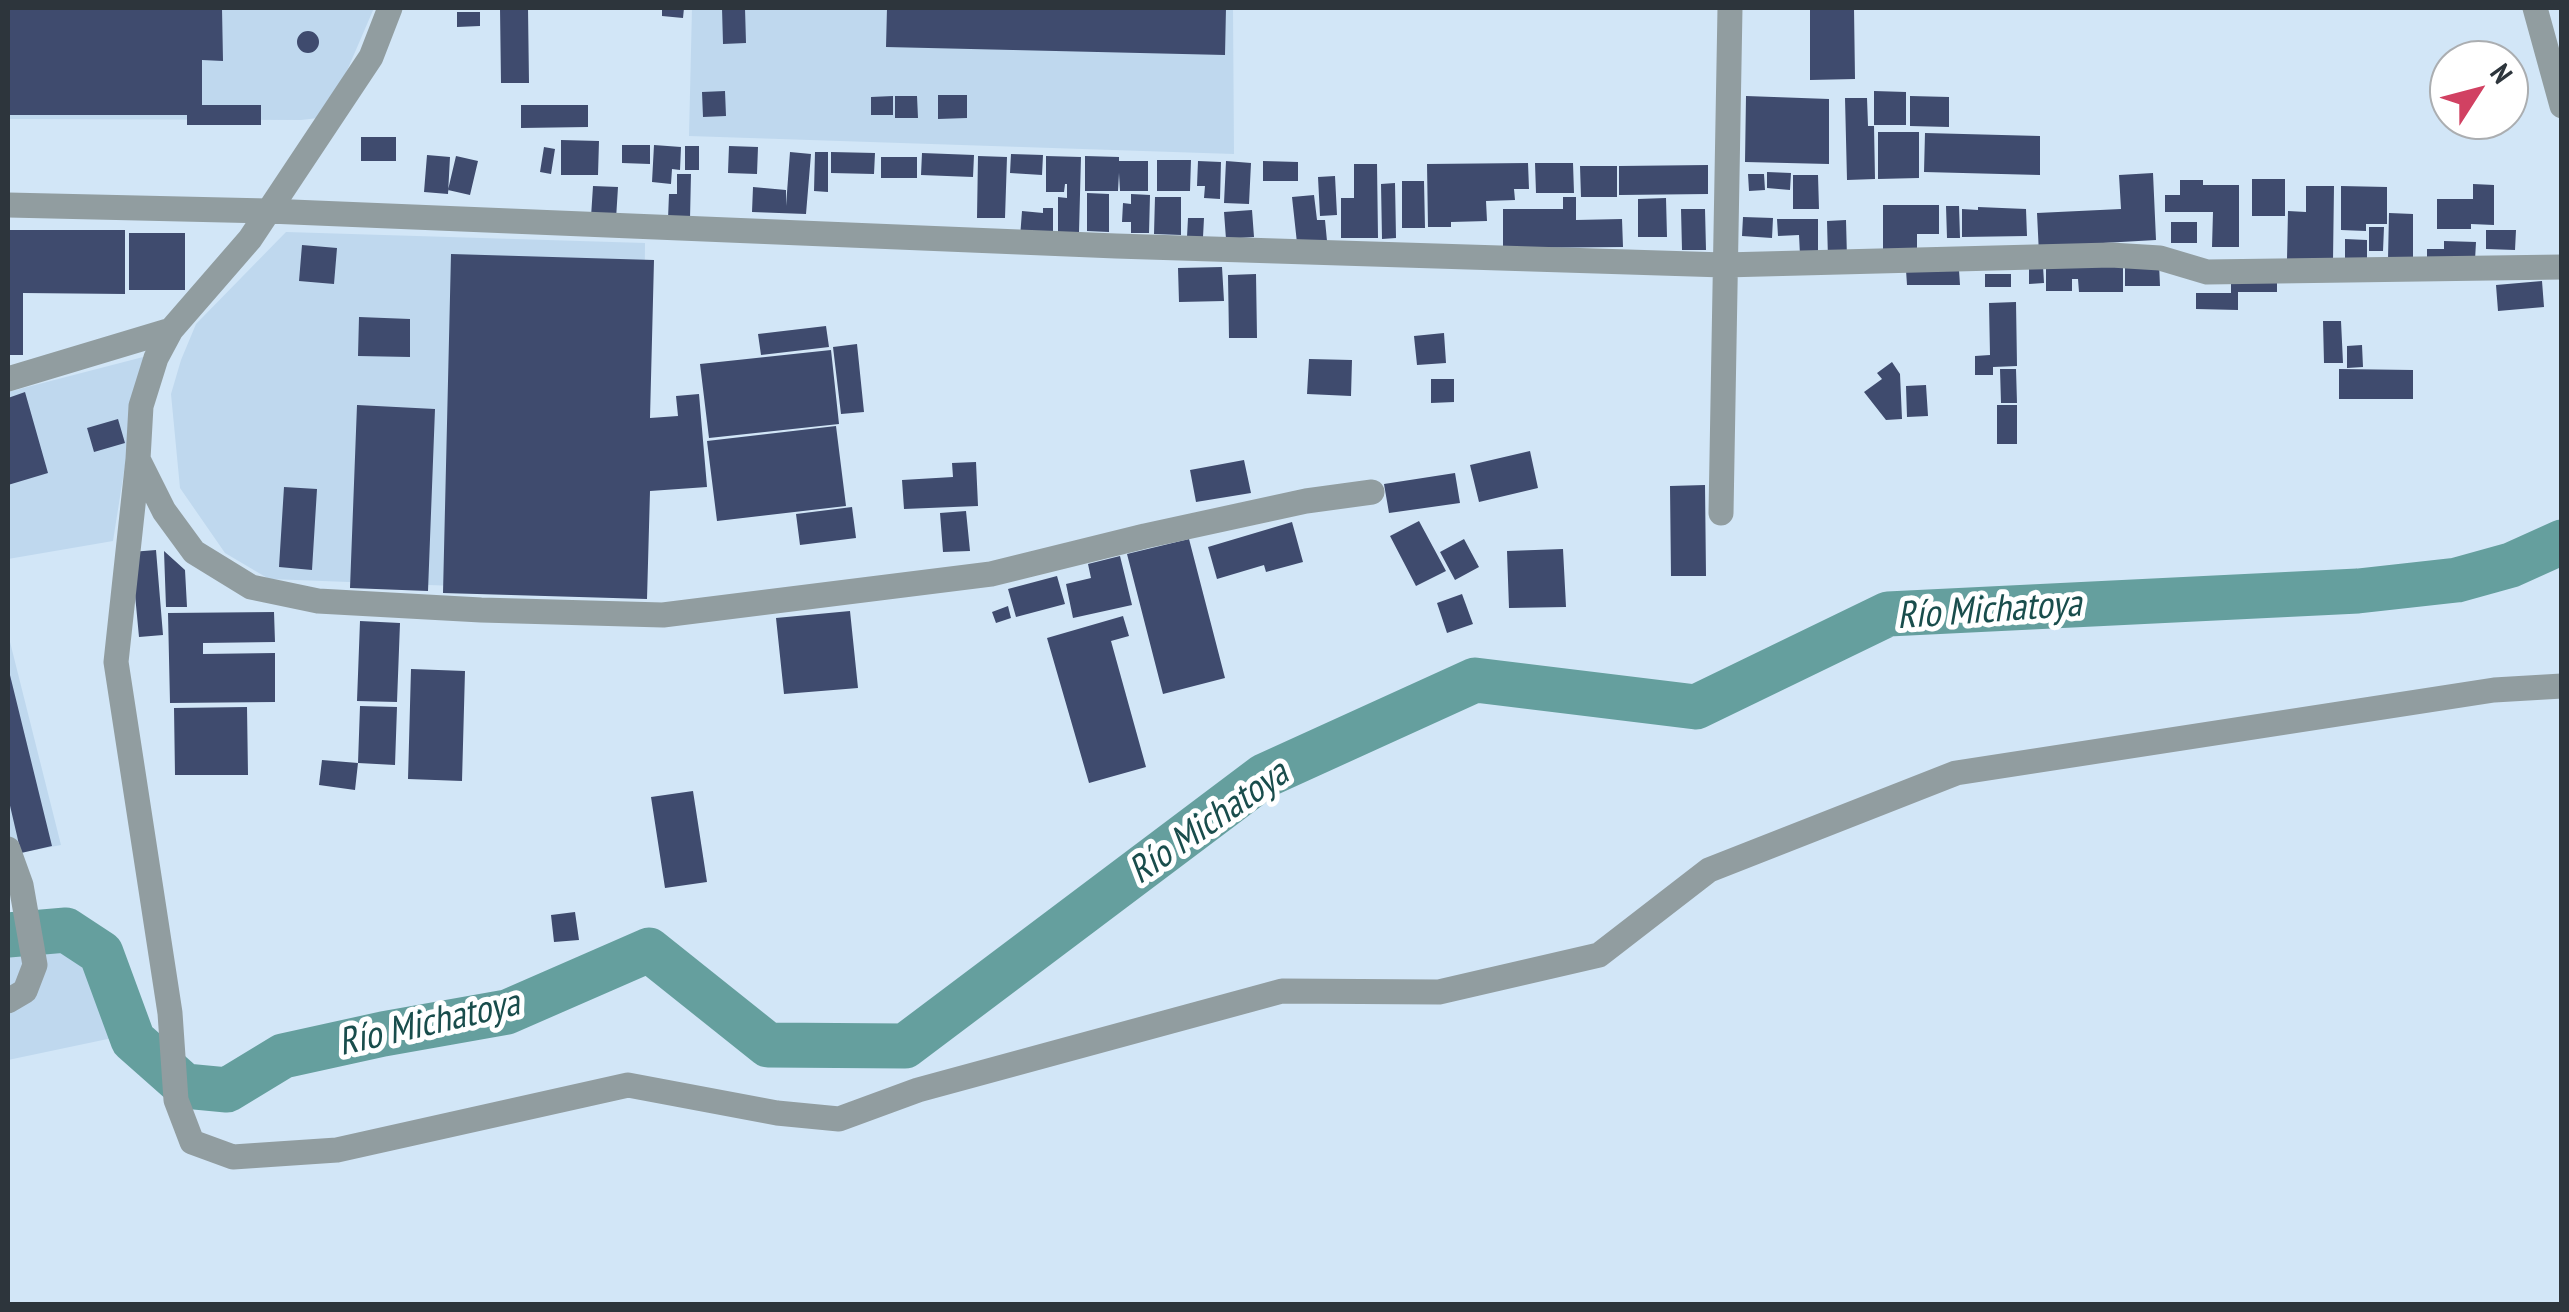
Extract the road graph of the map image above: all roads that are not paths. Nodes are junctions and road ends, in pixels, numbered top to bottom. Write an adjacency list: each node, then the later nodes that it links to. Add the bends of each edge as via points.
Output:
1 (390, 8): 6 (street, via 370,57)
2 (1730, 8): 7 (street)
3 (2535, 8): 4 (street)
4 (2562, 106)
5 (8, 205): 6 (street)
6 (268, 211): 7 (street); 9 (street)
7 (1724, 265): 8 (street, via 2111,255 2160,258 2207,272); 13 (street)
8 (2562, 267)
9 (171, 330): 10 (street); 11 (street, via 141,406)
10 (8, 378)
11 (138, 460): 12 (street, via 194,552 251,586 318,601 663,615 991,574 1306,501); 14 (street, via 116,662 170,1013 176,1100 192,1142 233,1157 337,1150 628,1085 838,1119 918,1090 1282,991 1439,992 1599,955 1710,870 1956,773 2494,690)
12 (1372, 492)
13 (1721, 513)
14 (2562, 686)
15 (8, 849): 16 (street, via 35,965 25,991)
16 (8, 1001)

